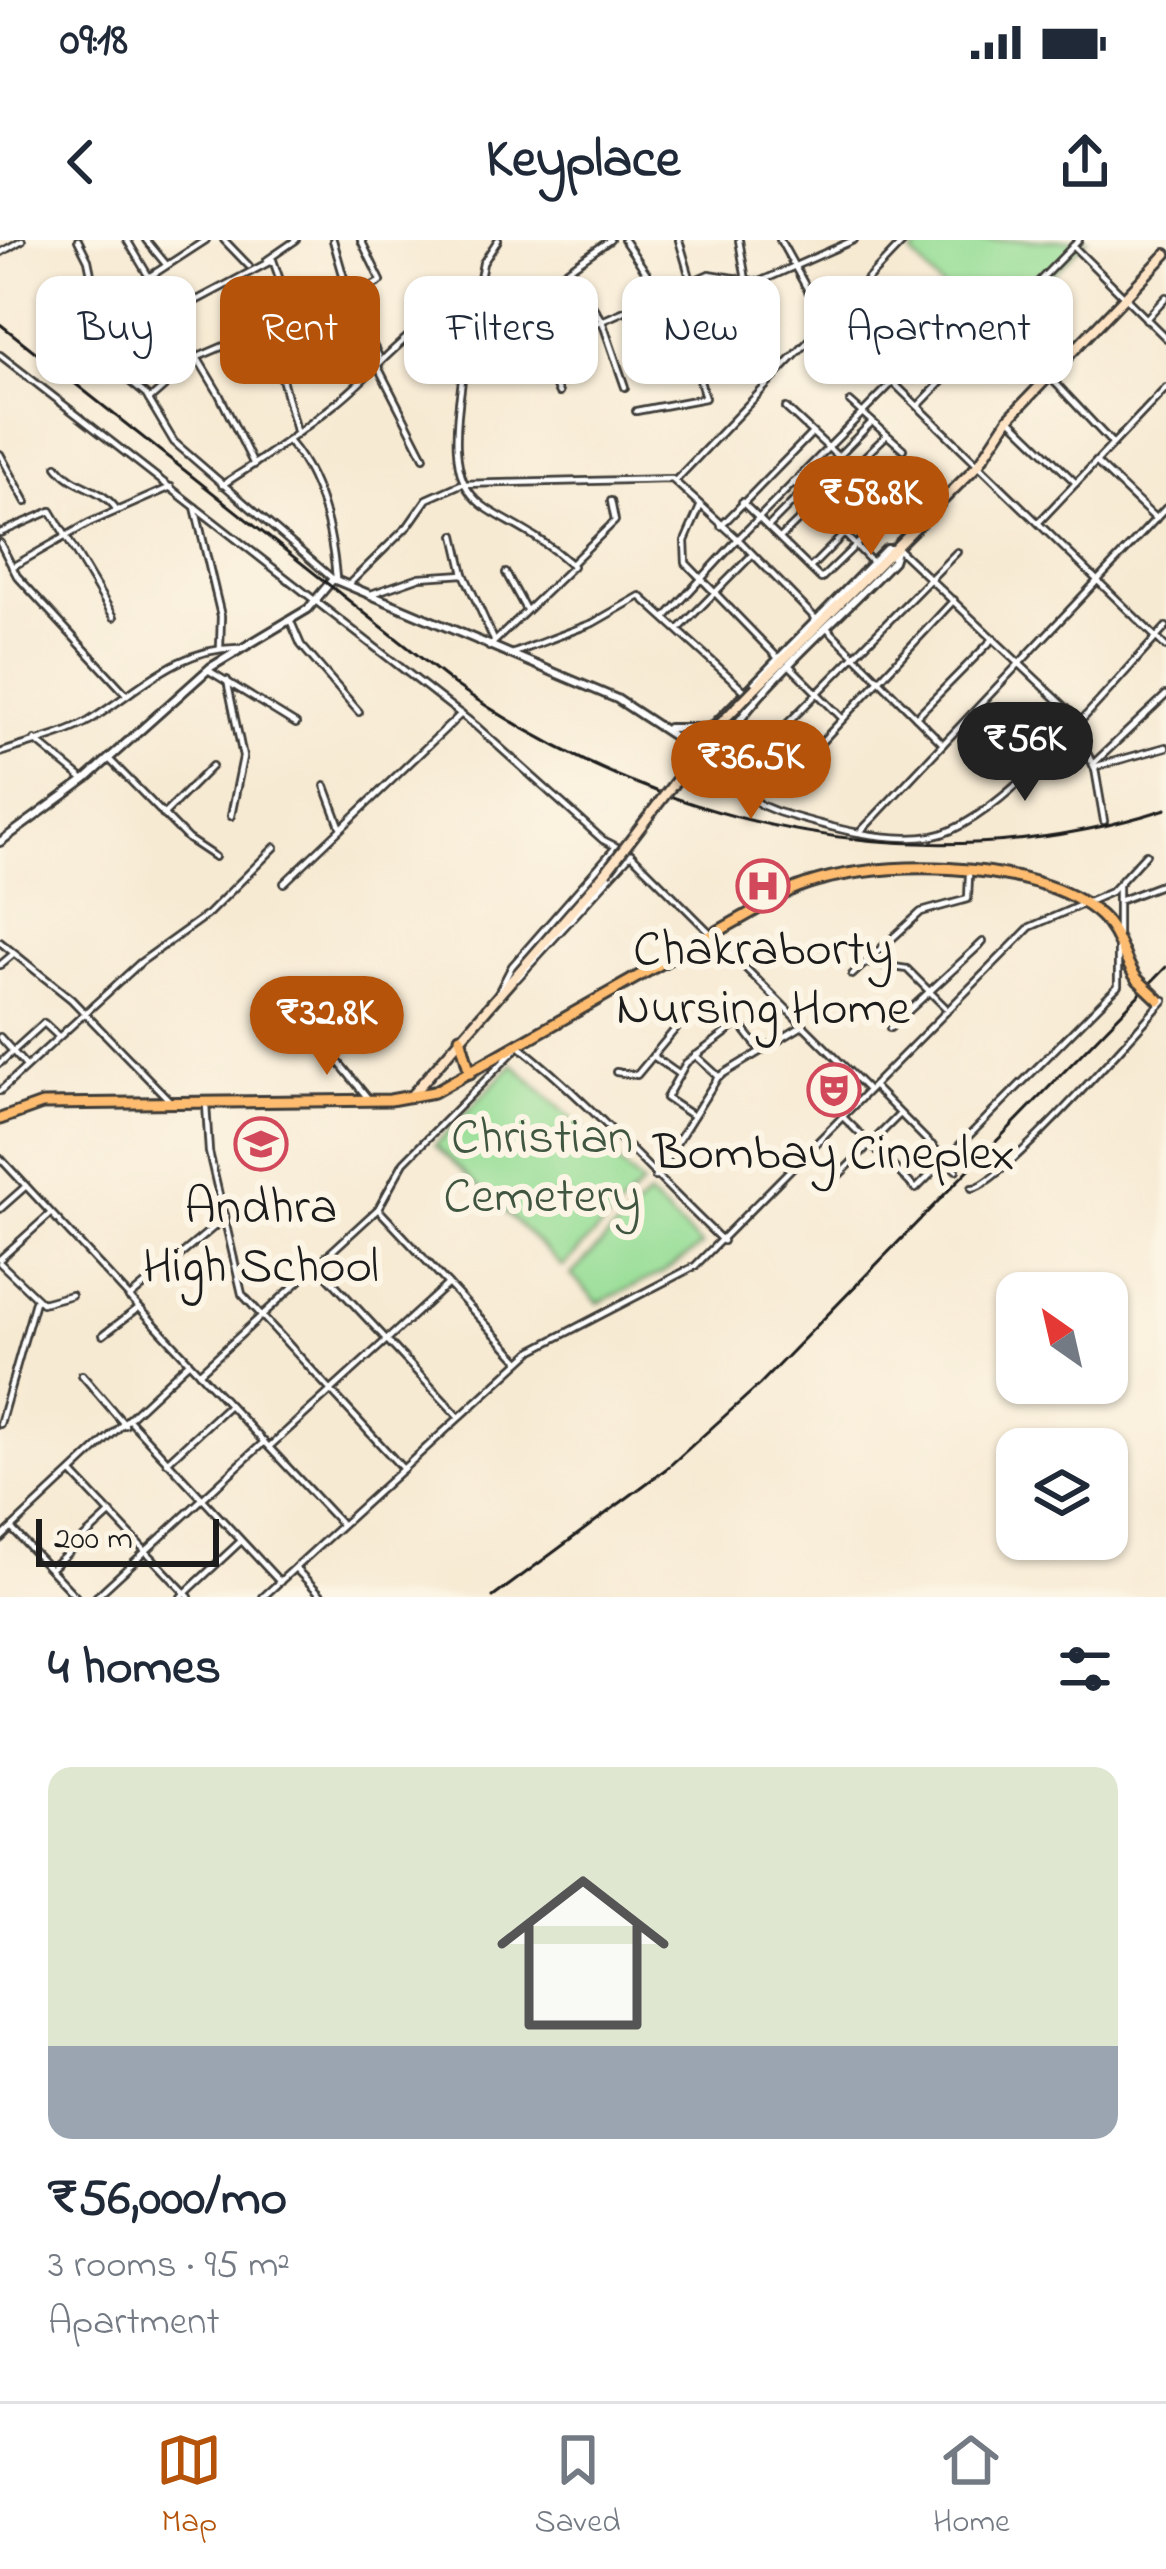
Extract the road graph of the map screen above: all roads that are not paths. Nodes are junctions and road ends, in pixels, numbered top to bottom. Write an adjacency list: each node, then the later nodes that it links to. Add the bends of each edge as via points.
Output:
1 (22, 240): 22 (street)
2 (79, 240): 28 (street)
3 (127, 240): 29 (street)
4 (146, 240): 25 (street)
5 (206, 240): 25 (street)
6 (224, 240): 26 (street)
7 (296, 240): 24 (street)
8 (333, 240): 32 (street)
9 (361, 240): 33 (street)
10 (498, 240): 34 (street)
11 (624, 240): 36 (street)
12 (680, 240): 37 (street)
13 (739, 240): 38 (street)
14 (780, 240): 27 (street)
15 (835, 240): 21 (street)
16 (854, 240): 21 (street)
17 (905, 240): 40 (street)
18 (1079, 240): 20 (street)
19 (608, 241): 35 (street)
20 (1073, 246): 43 (street); 75 (street)
21 (834, 251): 27 (street)
22 (0, 253)
23 (1166, 254): 43 (main road)
24 (267, 260): 26 (street); 31 (street)
25 (166, 264): 30 (street)
26 (251, 268): 44 (street)
27 (796, 268): 39 (street); 41 (street)
28 (91, 276)
29 (148, 276)
30 (150, 276)
31 (279, 276)
32 (343, 276)
33 (379, 276)
34 (479, 276)
35 (559, 276)
36 (649, 276)
37 (690, 276)
38 (745, 276)
39 (775, 276)
40 (872, 276)
41 (804, 280)
42 (1166, 297): 47 (street)
43 (1124, 298): 47 (street); 54 (main road)
44 (196, 299)
45 (622, 313): 48 (street)
46 (598, 315): 48 (street)
47 (1146, 319): 50 (street)
48 (602, 321): 49 (street); 70 (street)
49 (598, 323)
50 (1165, 333)
51 (404, 338): 58 (street)
52 (220, 348): 57 (street)
53 (804, 348): 96 (street)
54 (1073, 351)
55 (196, 354): 57 (street)
56 (0, 355): 101 (street)
57 (198, 357): 73 (street); 93 (street)
58 (380, 359)
59 (380, 365): 89 (street)
60 (131, 384): 73 (street)
61 (283, 384): 81 (street)
62 (356, 384): 81 (street)
63 (462, 384): 99 (street, via 454,434)
64 (555, 384): 72 (street)
65 (701, 384): 77 (street, via 705,398)
66 (890, 384): 78 (street)
67 (894, 384): 75 (street)
68 (1041, 384): 79 (main road)
69 (1057, 384): 85 (street)
70 (625, 387)
71 (1166, 388): 85 (street)
72 (559, 393)
73 (149, 400): 100 (street, via 174,442)
74 (850, 402): 78 (street)
75 (917, 406): 92 (street)
76 (786, 408): 82 (street)
77 (636, 411)
78 (861, 413): 80 (street); 86 (street)
79 (1009, 418): 92 (main road); 98 (street)
80 (872, 422): 83 (street); 90 (street)
81 (296, 433): 84 (street)
82 (812, 433): 86 (street); 106 (street)
83 (887, 435): 87 (street); 95 (street)
84 (289, 442): 93 (street); 137 (street, via 329,530)
85 (1113, 444): 91 (street)
86 (826, 447): 90 (street); 97 (street)
87 (903, 449)
88 (0, 454): 105 (street)
89 (424, 458)
90 (838, 458): 95 (street); 102 (street)
91 (1096, 462): 98 (street); 114 (street)
92 (979, 464): 115 (street); 118 (main road)
93 (254, 465): 100 (street)
94 (57, 466): 112 (street, via 70,483 102,493)
95 (852, 470): 103 (street); 108 (street)
96 (676, 480): 99 (street); 107 (street)
97 (793, 482): 102 (street); 113 (street)
98 (1076, 483): 115 (street)
99 (461, 484): 130 (street, via 493,517); 140 (street, via 427,499)
100 (222, 485): 137 (street)
101 (171, 487): 109 (street); 112 (street)
102 (803, 493): 108 (street); 117 (street)
103 (881, 497): 111 (street); 120 (street)
104 (611, 501): 130 (street, via 612,525)
105 (26, 502)
106 (742, 502): 113 (street); 116 (street)
107 (701, 504): 116 (street); 138 (street, via 684,555)
108 (815, 504): 120 (street); 123 (street)
109 (194, 505): 144 (street); 157 (street, via 219,605)
110 (1166, 508): 114 (street)
111 (893, 509): 118 (street); 126 (street)
112 (117, 510): 122 (street)
113 (759, 518): 117 (street); 124 (street)
114 (1156, 519): 139 (street)
115 (1039, 522): 139 (street)
116 (721, 526): 124 (street)
117 (768, 527): 123 (street)
118 (914, 529): 127 (main road)
119 (0, 533): 122 (street, via 51,511)
120 (845, 534): 126 (street); 133 (street)
121 (455, 535): 135 (street)
122 (66, 536): 132 (street); 147 (street)
123 (780, 538): 133 (street)
124 (738, 539): 129 (street); 138 (street)
125 (0, 543): 132 (street)
126 (856, 545): 131 (street); 133 (street, via 821,579)
127 (897, 548): 131 (street); 136 (street); 152 (street); 217 (main road, bridge, via 717,727 606,872)
128 (957, 552): 136 (street)
129 (752, 554): 141 (street); 149 (street)
130 (572, 563): 145 (street)
131 (873, 563): 149 (street)
132 (12, 567): 168 (street)
133 (810, 568)
134 (506, 573): 145 (street)
135 (464, 574): 142 (street); 155 (street)
136 (929, 577): 143 (street); 160 (street)
137 (335, 579): 140 (street); 144 (street)
138 (701, 580): 141 (street); 146 (street)
139 (1098, 580): 153 (street); 162 (street)
140 (349, 584): 142 (street)
141 (713, 593): 151 (street); 161 (street)
142 (370, 594): 155 (street)
143 (954, 600): 154 (street); 166 (street)
144 (316, 601): 148 (street); 172 (street)
145 (525, 608): 155 (street)
146 (666, 616): 151 (street); 159 (street, via 636,596 593,623)
147 (114, 617)
148 (290, 619): 158 (street); 171 (street, via 301,645)
149 (818, 620): 161 (street)
150 (1166, 627): 153 (street)
151 (679, 629): 167 (street)
152 (829, 630): 160 (street); 163 (street)
153 (1156, 637): 156 (street); 175 (street)
154 (994, 638): 162 (street); 173 (street)
155 (492, 643): 159 (street)
156 (1166, 646)
157 (220, 648): 158 (street); 168 (street)
158 (239, 648): 164 (street)
159 (509, 655): 178 (street)
160 (854, 657): 166 (street); 169 (street)
161 (778, 658): 167 (street)
162 (1020, 663): 175 (street); 181 (street)
163 (791, 667): 169 (street); 186 (street, via 740,716)
164 (208, 670): 165 (street); 185 (street)
165 (227, 680): 176 (street); 193 (street, via 243,757)
166 (880, 683): 173 (street); 174 (street)
167 (745, 691): 179 (street)
168 (126, 694): 180 (street, via 86,722)
169 (818, 694): 174 (street); 177 (street)
170 (1166, 695): 189 (street)
171 (359, 712)
172 (460, 714): 195 (street); 199 (street)
173 (916, 717): 181 (street)
174 (844, 720): 187 (street)
175 (1076, 722): 189 (street); 196 (street, via 973,821 920,837)
176 (296, 724)
177 (787, 724)
178 (664, 727): 179 (street); 182 (street)
179 (709, 728): 182 (street)
180 (35, 740): 184 (street); 190 (street)
181 (944, 743): 196 (street)
182 (692, 747): 186 (street)
183 (1166, 748): 189 (street)
184 (0, 753)
185 (109, 758): 190 (street); 192 (street)
186 (713, 762): 196 (street, via 760,805)
187 (800, 765)
188 (212, 766): 192 (street)
189 (1094, 766): 194 (street)
190 (84, 780): 197 (street)
191 (326, 786): 195 (street)
192 (163, 815): 202 (street)
193 (231, 816)
194 (1104, 820)
195 (341, 829): 204 (street)
196 (861, 831)
197 (0, 842)
198 (275, 847): 221 (street, via 201,920)
199 (615, 848): 200 (street); 217 (street)
200 (631, 854): 210 (street); 217 (street)
201 (1146, 854): 206 (street)
202 (215, 857)
203 (970, 871): 208 (main road, via 1015,877); 210 (main road, via 848,870 791,890); 214 (street, via 970,898 921,912)
204 (284, 883)
205 (1166, 883): 207 (street)
206 (1118, 886): 207 (street); 208 (street)
207 (1121, 900): 209 (street)
208 (1083, 904): 209 (main road); 220 (street, via 1030,927)
209 (1115, 932): 219 (main road, bridge, via 1137,979); 253 (street, via 1118,986)
210 (710, 936): 223 (street); 229 (main road)
211 (983, 942): 218 (street)
212 (0, 943): 213 (street)
213 (12, 955): 215 (street); 221 (street)
214 (866, 963): 216 (street); 218 (street, via 902,966)
215 (0, 965)
216 (852, 975)
217 (498, 992): 227 (main road)
218 (930, 992): 220 (street); 224 (street)
219 (1163, 1000): 259 (street, via 1011,1162 983,1188)
220 (947, 1010): 241 (street)
221 (85, 1012): 226 (street); 245 (street)
222 (682, 1021): 233 (street)
223 (804, 1025): 231 (street); 241 (street)
224 (890, 1028)
225 (314, 1032): 243 (street)
226 (59, 1036): 230 (street, via 44,1024); 235 (street)
227 (460, 1037): 237 (main road); 242 (main road)
228 (1, 1039): 230 (street)
229 (519, 1046): 237 (main road); 256 (street, via 573,1089); 261 (street, via 404,1162)
230 (12, 1051): 234 (street); 235 (street)
231 (760, 1051): 232 (street, via 741,1023); 239 (street)
232 (695, 1055): 238 (street); 239 (street)
233 (653, 1056): 236 (street, via 637,1075); 238 (street)
234 (0, 1063)
235 (26, 1066): 240 (street)
236 (616, 1072)
237 (470, 1073): 242 (main road)
238 (677, 1073): 247 (street, via 665,1097)
239 (718, 1077): 247 (street)
240 (1, 1086)
241 (871, 1088): 246 (street); 248 (street)
242 (409, 1097): 243 (main road)
243 (369, 1100): 244 (main road)
244 (206, 1101): 245 (main road); 263 (street, via 209,1152)
245 (171, 1102): 249 (main road, via 42,1104)
246 (902, 1113): 250 (street); 251 (street)
247 (692, 1116): 256 (street)
248 (843, 1117): 250 (street); 264 (street)
249 (0, 1119)
250 (871, 1144): 255 (street); 257 (street)
251 (933, 1144): 253 (street); 255 (street)
252 (0, 1158): 258 (street)
253 (948, 1160): 254 (street); 255 (street, via 916,1189)
254 (956, 1170)
255 (903, 1176)
256 (655, 1177): 264 (street)
257 (836, 1178)
258 (26, 1186): 260 (street); 262 (street)
259 (972, 1188)
260 (0, 1209)
261 (378, 1209): 266 (street); 267 (street)
262 (51, 1213): 265 (street); 270 (street)
263 (227, 1216): 270 (street); 272 (street, via 236,1280)
264 (723, 1241): 275 (street, via 695,1266)
265 (0, 1261): 269 (street)
266 (317, 1264): 272 (street); 274 (street)
267 (448, 1283): 274 (street); 275 (street)
268 (71, 1295): 269 (street)
269 (36, 1298): 283 (street)
270 (129, 1298): 271 (street)
271 (139, 1307): 273 (street); 276 (street)
272 (260, 1317): 277 (street); 279 (street)
273 (104, 1335)
274 (387, 1339): 279 (street); 281 (street)
275 (520, 1361): 281 (street)
276 (189, 1362): 277 (street); 282 (street)
277 (199, 1373): 280 (street)
278 (82, 1375): 282 (street)
279 (330, 1391): 284 (street); 286 (street)
280 (229, 1405): 284 (street); 285 (street)
281 (459, 1418): 286 (street)
282 (128, 1423): 285 (street); 287 (street)
283 (0, 1424)
284 (266, 1445): 288 (street); 290 (street)
285 (167, 1462): 288 (street)
286 (403, 1468): 290 (street)
287 (72, 1473): 289 (street); 291 (street)
288 (202, 1500): 293 (street); 294 (street)
289 (111, 1514): 294 (street); 296 (street)
290 (341, 1525): 295 (street)
291 (12, 1528): 292 (street); 296 (street)
292 (0, 1538)
293 (242, 1541): 297 (street); 298 (street)
294 (147, 1550): 298 (street); 300 (street)
295 (295, 1568): 297 (street); 302 (street)
296 (50, 1569): 299 (street)
297 (280, 1582): 301 (street)
298 (185, 1596)
299 (76, 1597)
300 (96, 1597)
301 (263, 1597)
302 (323, 1597)

